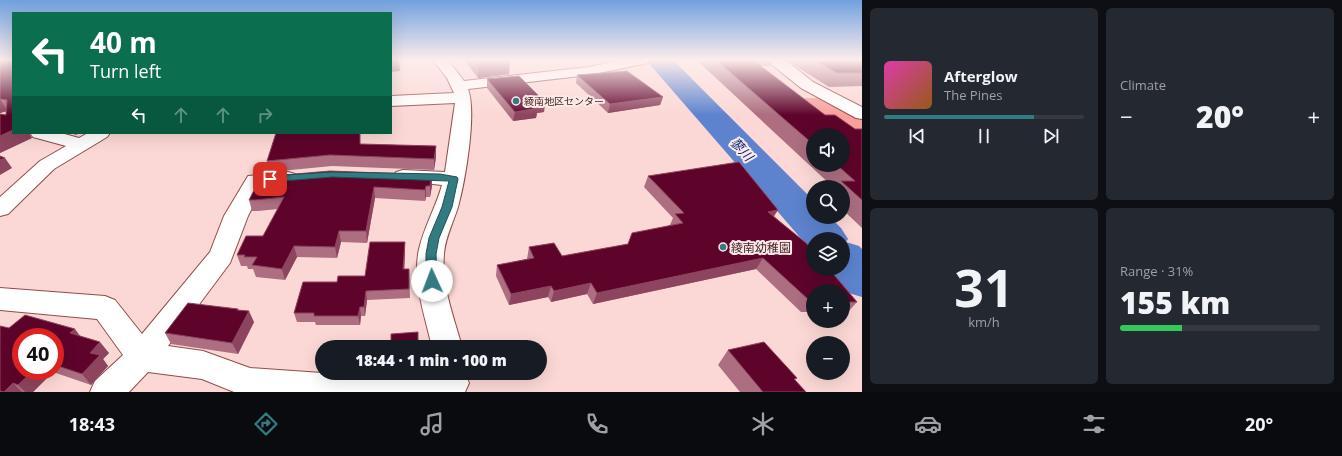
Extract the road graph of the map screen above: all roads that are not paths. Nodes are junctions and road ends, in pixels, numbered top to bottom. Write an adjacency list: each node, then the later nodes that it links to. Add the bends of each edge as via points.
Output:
1 (452, 78): 4 (street)
2 (532, 78): 4 (street)
3 (799, 78): 6 (street)
4 (461, 92): 5 (street); 12 (street, via 461,134)
5 (392, 101)
6 (862, 114)
7 (43, 134): 9 (street)
8 (99, 134): 9 (street)
9 (81, 144): 13 (street, via 48,165)
10 (386, 175): 12 (street)
11 (309, 176): 16 (street, via 255,180 236,216 221,256)
12 (454, 179): 15 (street, via 447,207 434,238 430,271)
13 (2, 206)
14 (0, 299): 16 (street, via 105,308)
15 (445, 340)
16 (142, 357): 17 (street, via 203,365 250,383 334,388); 18 (street)
17 (453, 383)
18 (107, 392)

